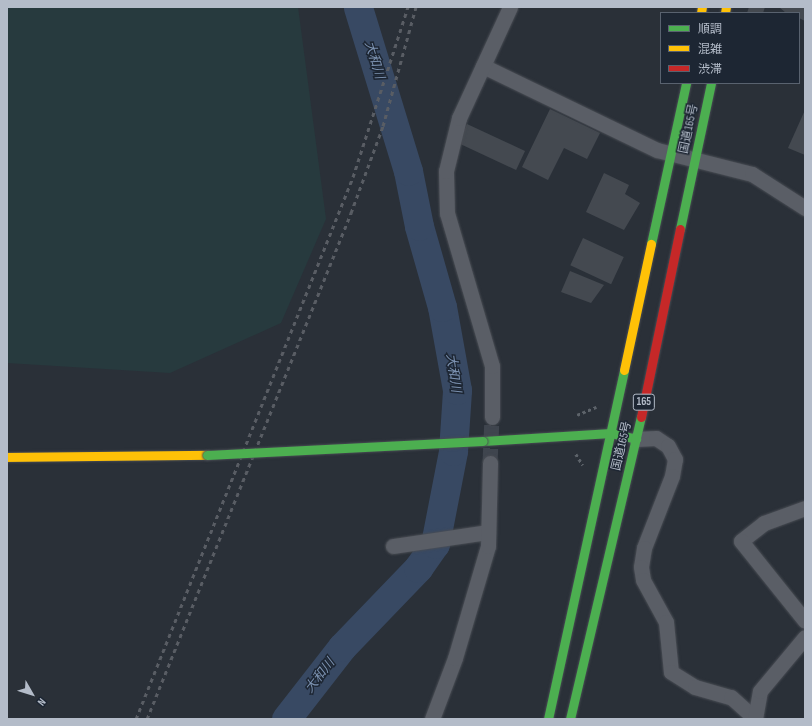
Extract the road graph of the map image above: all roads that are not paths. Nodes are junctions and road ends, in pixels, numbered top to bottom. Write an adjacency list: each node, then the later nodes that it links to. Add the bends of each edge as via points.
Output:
1 (510, 7): 2 (street)
2 (484, 66): 5 (street); 8 (street, via 459,118 446,171 447,213 492,366)
3 (686, 84): 5 (main road, 国道165号 / 165)
4 (711, 84): 6 (main road, 国道165号 / 165)
5 (670, 154): 6 (street); 9 (main road, 国道165号 / 165)
6 (695, 161): 7 (street, via 752,174); 10 (main road, 国道165号 / 165)
7 (805, 208)
8 (492, 417)
9 (611, 433): 10 (main road); 11 (main road, bridge, via 483,442 207,455); 20 (main road, 国道165号 / 165)
10 (636, 439): 18 (street, via 656,438 668,446 675,458 672,476 644,548 641,566 643,580 666,622 671,672 695,687 731,697); 21 (main road, 国道165号 / 165)
11 (7, 457)
12 (490, 463): 14 (street)
13 (805, 508): 16 (street, via 764,523 741,541)
14 (488, 532): 15 (street); 19 (street, via 488,546 455,658)
15 (393, 546)
16 (805, 621)
17 (805, 637): 18 (street, via 760,692)
18 (755, 718)
19 (432, 719)
20 (548, 719)
21 (570, 719)

